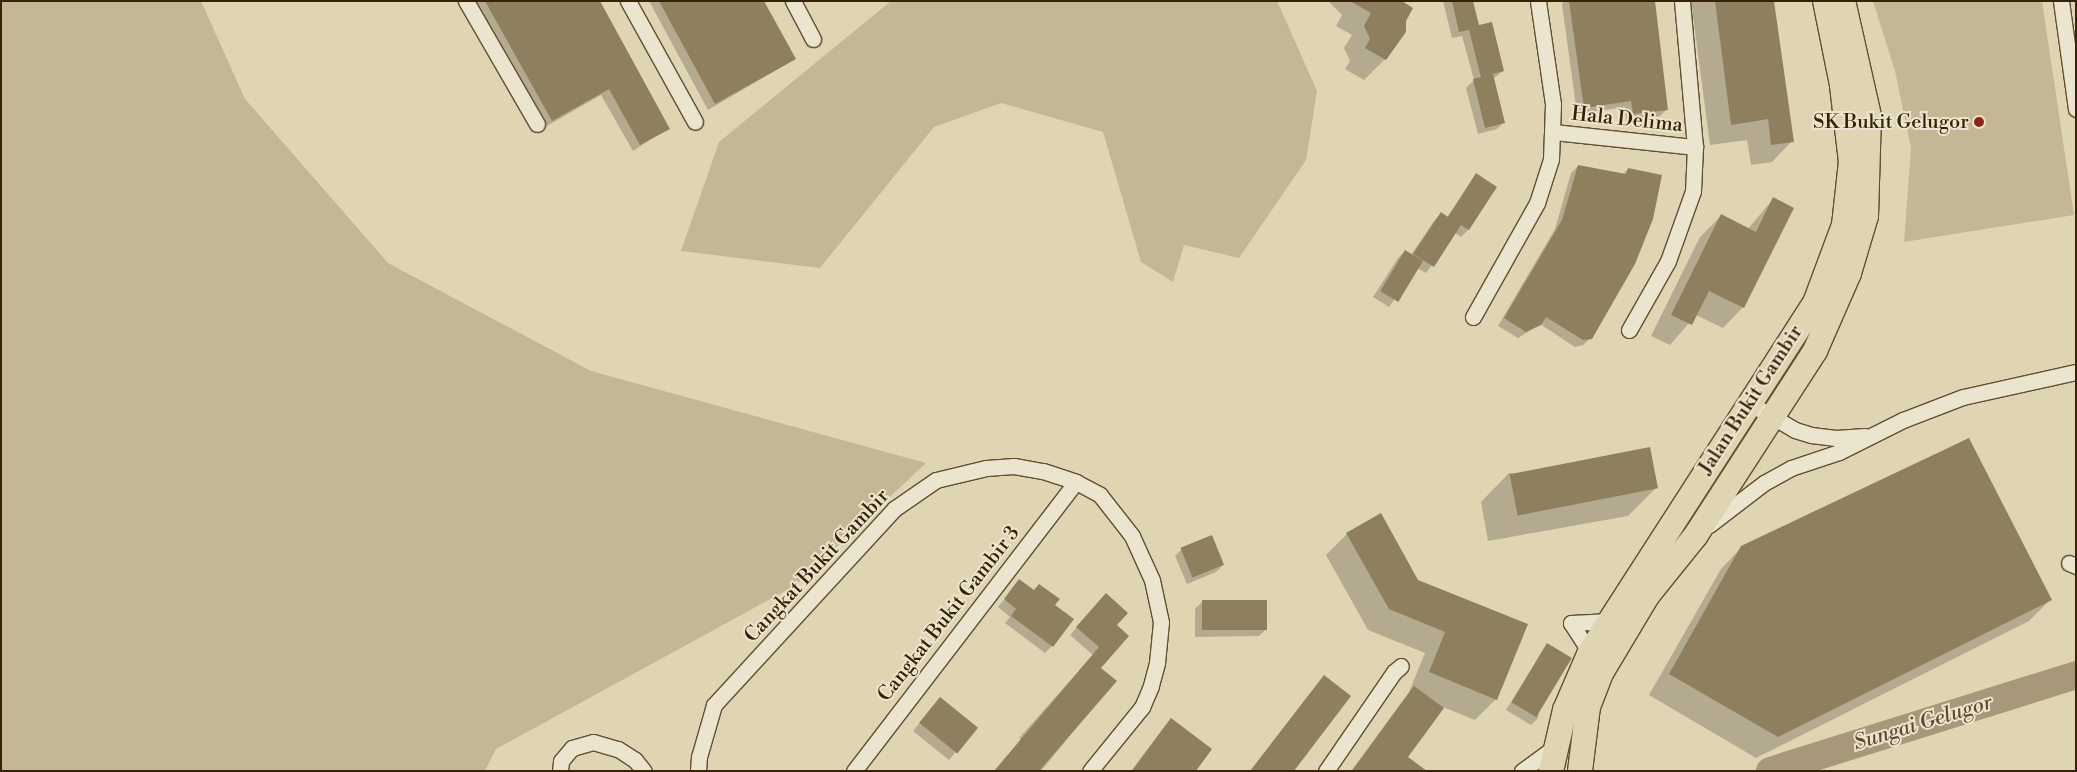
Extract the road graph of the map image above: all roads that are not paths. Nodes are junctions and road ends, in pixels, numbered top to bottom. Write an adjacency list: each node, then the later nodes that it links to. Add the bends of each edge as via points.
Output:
1 (466, 1): 12 (street)
2 (628, 1): 11 (street)
3 (793, 1): 9 (street)
4 (1538, 1): 13 (street)
5 (1682, 1): 14 (street)
6 (1824, 1): 18 (main road, Jalan Bukit Gambir, via 1842,85 1851,162 1844,225 1815,304)
7 (1843, 1): 19 (main road, Jalan Bukit Gambir, via 1869,116 1866,216 1849,273 1815,351)
8 (2061, 1): 10 (street)
9 (813, 39)
10 (2076, 109)
11 (695, 122)
12 (537, 124)
13 (1554, 132): 14 (street, Hala Delima); 15 (street, via 1551,159 1537,203)
14 (1695, 147): 16 (street, via 1693,190 1680,233 1653,291)
15 (1473, 317)
16 (1629, 330)
17 (2076, 372): 20 (street, via 1963,397 1902,420)
18 (1749, 403): 19 (street); 23 (main road, Jalan Bukit Gambir)
19 (1773, 418): 20 (street, via 1812,435 1836,438); 22 (main road, Jalan Bukit Gambir)
20 (1876, 435): 22 (street, via 1840,452 1791,468 1764,483)
21 (1076, 482): 29 (street, Cangkat Bukit Gambir, via 1042,470 1014,466 986,468 936,480 894,509 714,705); 30 (street, Cangkat Bukit Gambir 3); 31 (street, Cangkat Bukit Gambir, via 1100,495 1132,536 1152,580 1161,622 1157,663 1142,707)
22 (1696, 535): 35 (main road, Jalan Bukit Gambir, via 1647,596 1602,673 1588,707)
23 (1610, 621): 24 (main road, Jalan Bukit Gambir); 24 (street, via 1571,623)
24 (1590, 652): 26 (main road, Jalan Bukit Gambir, via 1565,710)
25 (1401, 666): 32 (street)
26 (1555, 747): 33 (street); 34 (main road, Jalan Bukit Gambir)
27 (560, 771): 28 (street, via 561,761 572,748 593,742 618,749 635,760)
28 (644, 771)
29 (698, 771)
30 (854, 771)
31 (1090, 771)
32 (1326, 771)
33 (1522, 771)
34 (1551, 771)
35 (1580, 771)

